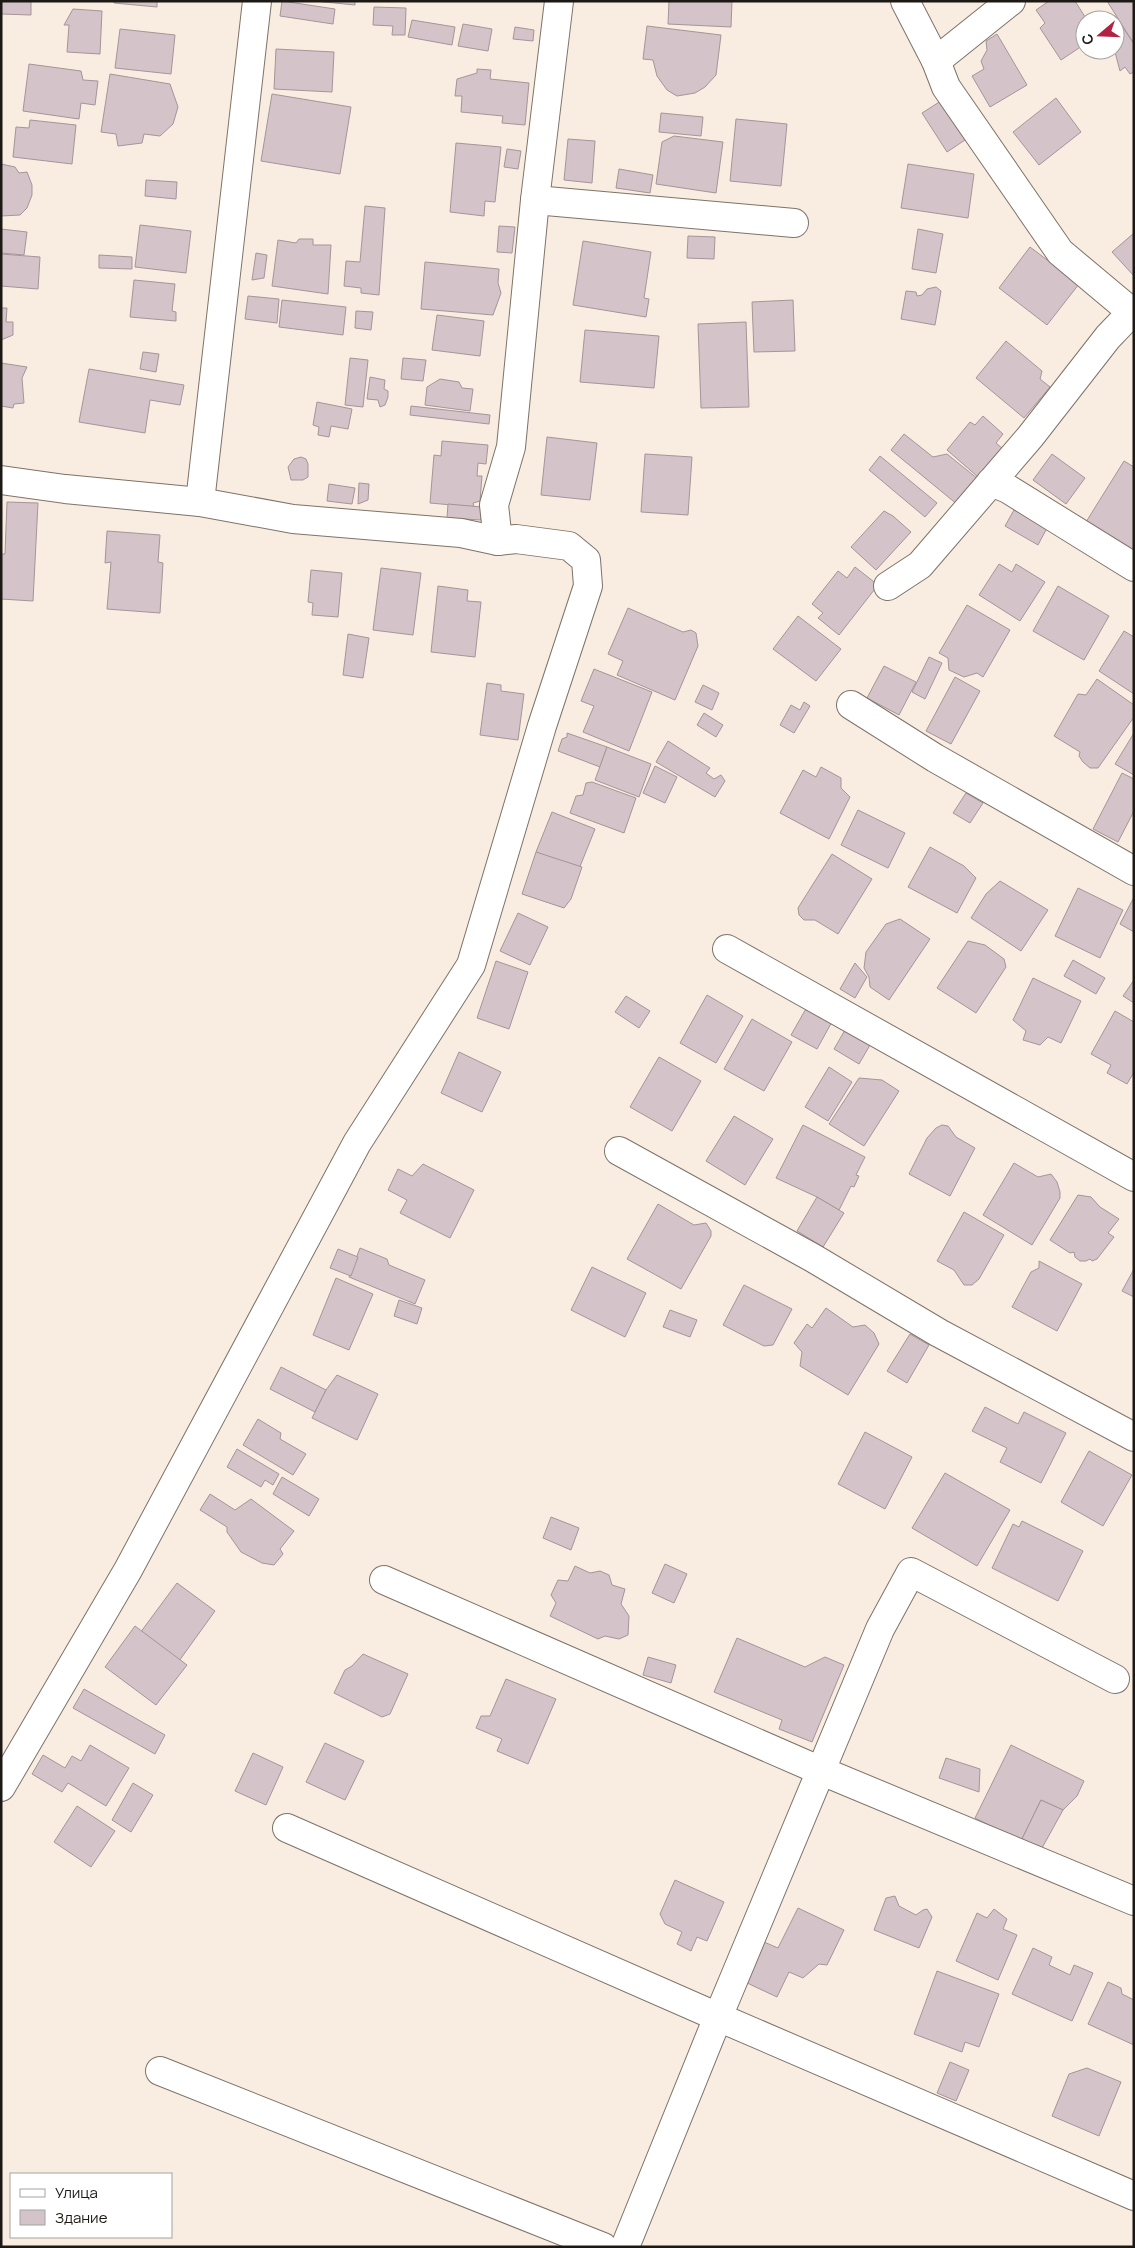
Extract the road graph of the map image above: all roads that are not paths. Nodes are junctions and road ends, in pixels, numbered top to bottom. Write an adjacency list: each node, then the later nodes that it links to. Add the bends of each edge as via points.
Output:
1 (257, 1): 11 (street)
2 (559, 1): 6 (street)
3 (905, 1): 5 (street)
4 (1011, 1): 5 (street)
5 (936, 61): 8 (street, via 946,87 1060,252)
6 (535, 200): 7 (street); 12 (street, via 511,447 494,505)
7 (794, 223)
8 (1133, 312): 10 (street)
9 (1, 480): 11 (street)
10 (991, 482): 13 (street, via 1008,489); 14 (street, via 920,565)
11 (200, 502): 12 (street, via 293,519 461,533)
12 (498, 541): 24 (street, via 516,539 569,546 586,560 588,586 542,726 471,965 357,1143 128,1570)
13 (1134, 567)
14 (888, 586)
15 (851, 706): 16 (street, via 935,758)
16 (1134, 871)
17 (726, 949): 19 (street)
18 (619, 1151): 20 (street, via 813,1258 939,1333)
19 (1134, 1177)
20 (1134, 1437)
21 (384, 1580): 23 (street)
22 (1115, 1679): 23 (street, via 911,1572 880,1629)
23 (822, 1771): 26 (street); 27 (street)
24 (1, 1787)
25 (287, 1828): 27 (street)
26 (1134, 1901)
27 (718, 2018): 29 (street); 31 (street)
28 (160, 2070): 30 (street)
29 (1134, 2196)
30 (603, 2247)
31 (625, 2247)

